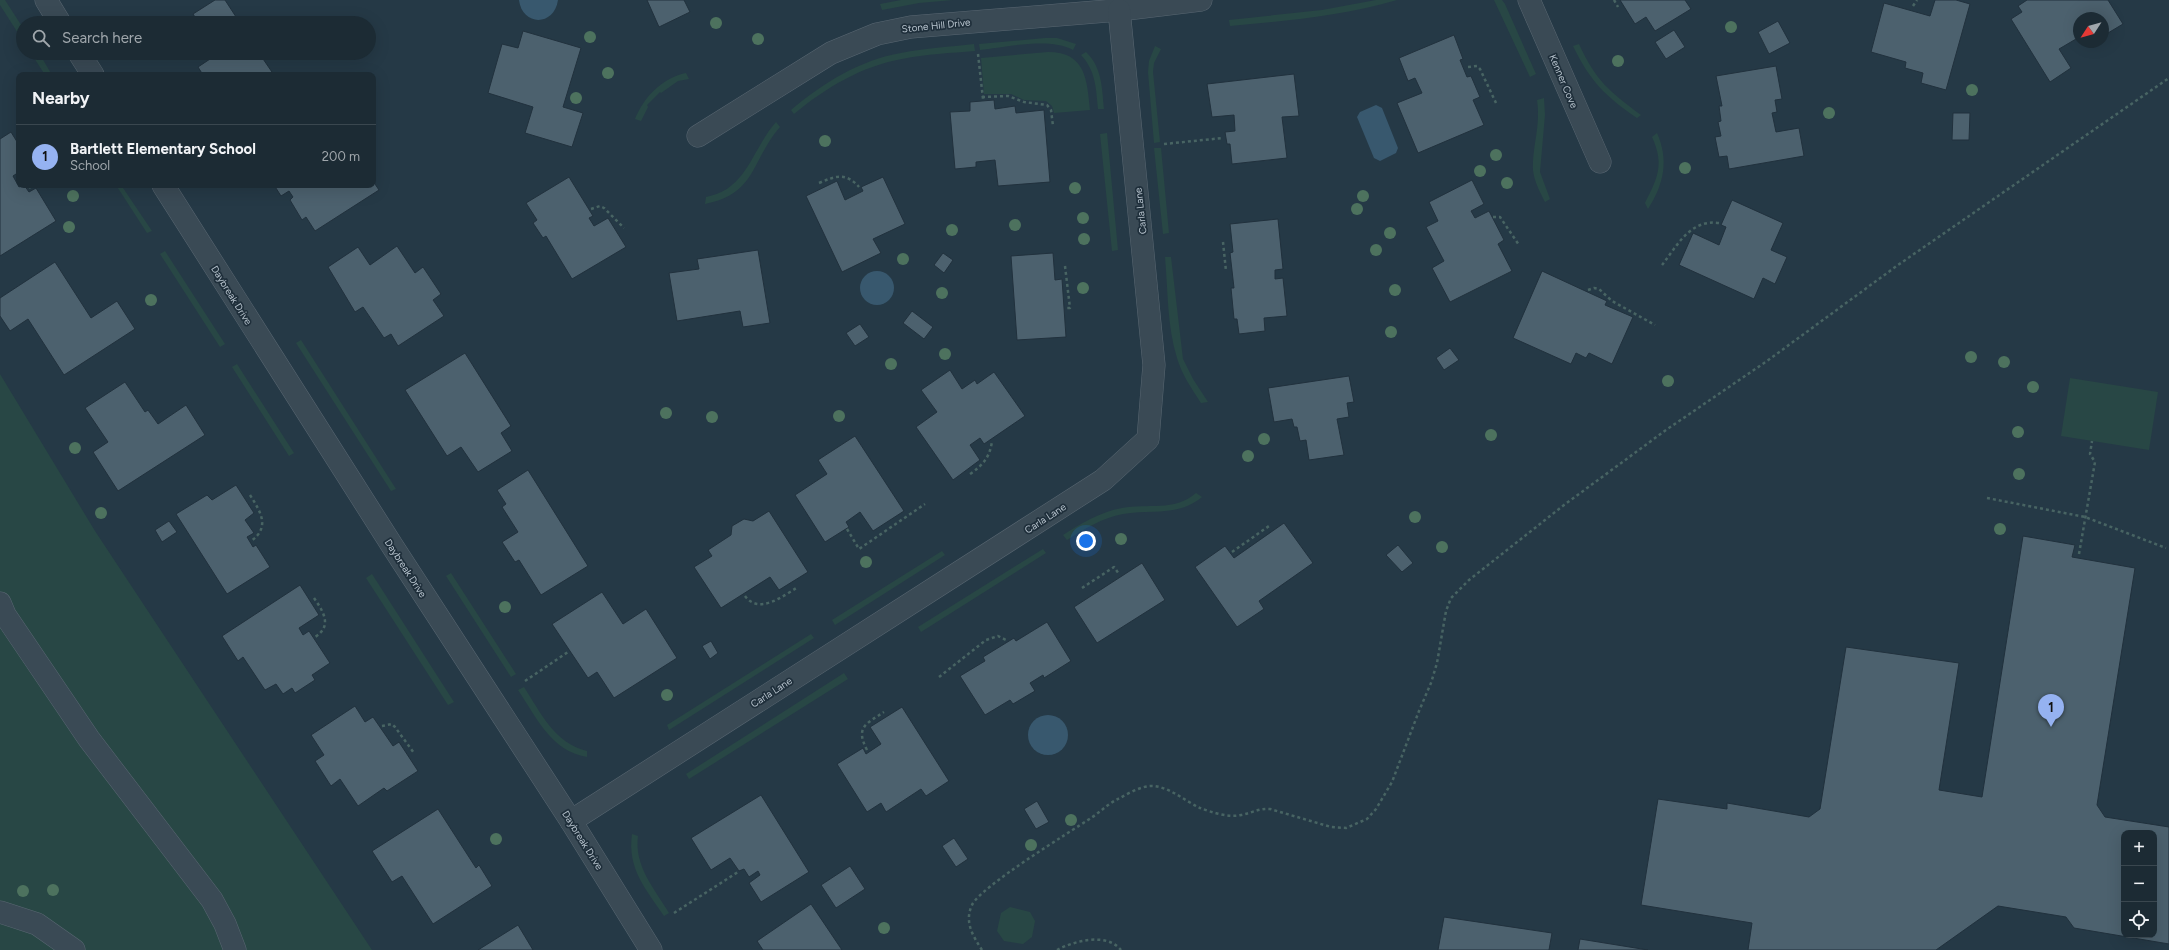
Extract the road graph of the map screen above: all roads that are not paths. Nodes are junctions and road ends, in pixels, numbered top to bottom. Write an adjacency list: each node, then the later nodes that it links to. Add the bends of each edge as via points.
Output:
1 (46, 0): 5 (street)
2 (1201, 0): 4 (street, Stone Hill Drive)
3 (1528, 0): 9 (street, Kenner Cove)
4 (1119, 10): 8 (street, Stone Hill Drive, via 911,27 877,34 826,56); 12 (street, Carla Lane, via 1154,365 1148,439 1103,480)
5 (56, 16)
6 (83, 60): 7 (street)
7 (91, 72)
8 (698, 136)
9 (1600, 162)
10 (165, 188): 12 (street, Daybreak Drive)
11 (0, 603): 15 (street, via 4,615 89,739 212,900)
12 (571, 821): 16 (street, Daybreak Drive)
13 (0, 912): 14 (street, via 36,924)
14 (74, 950)
15 (235, 950)
16 (651, 950)

